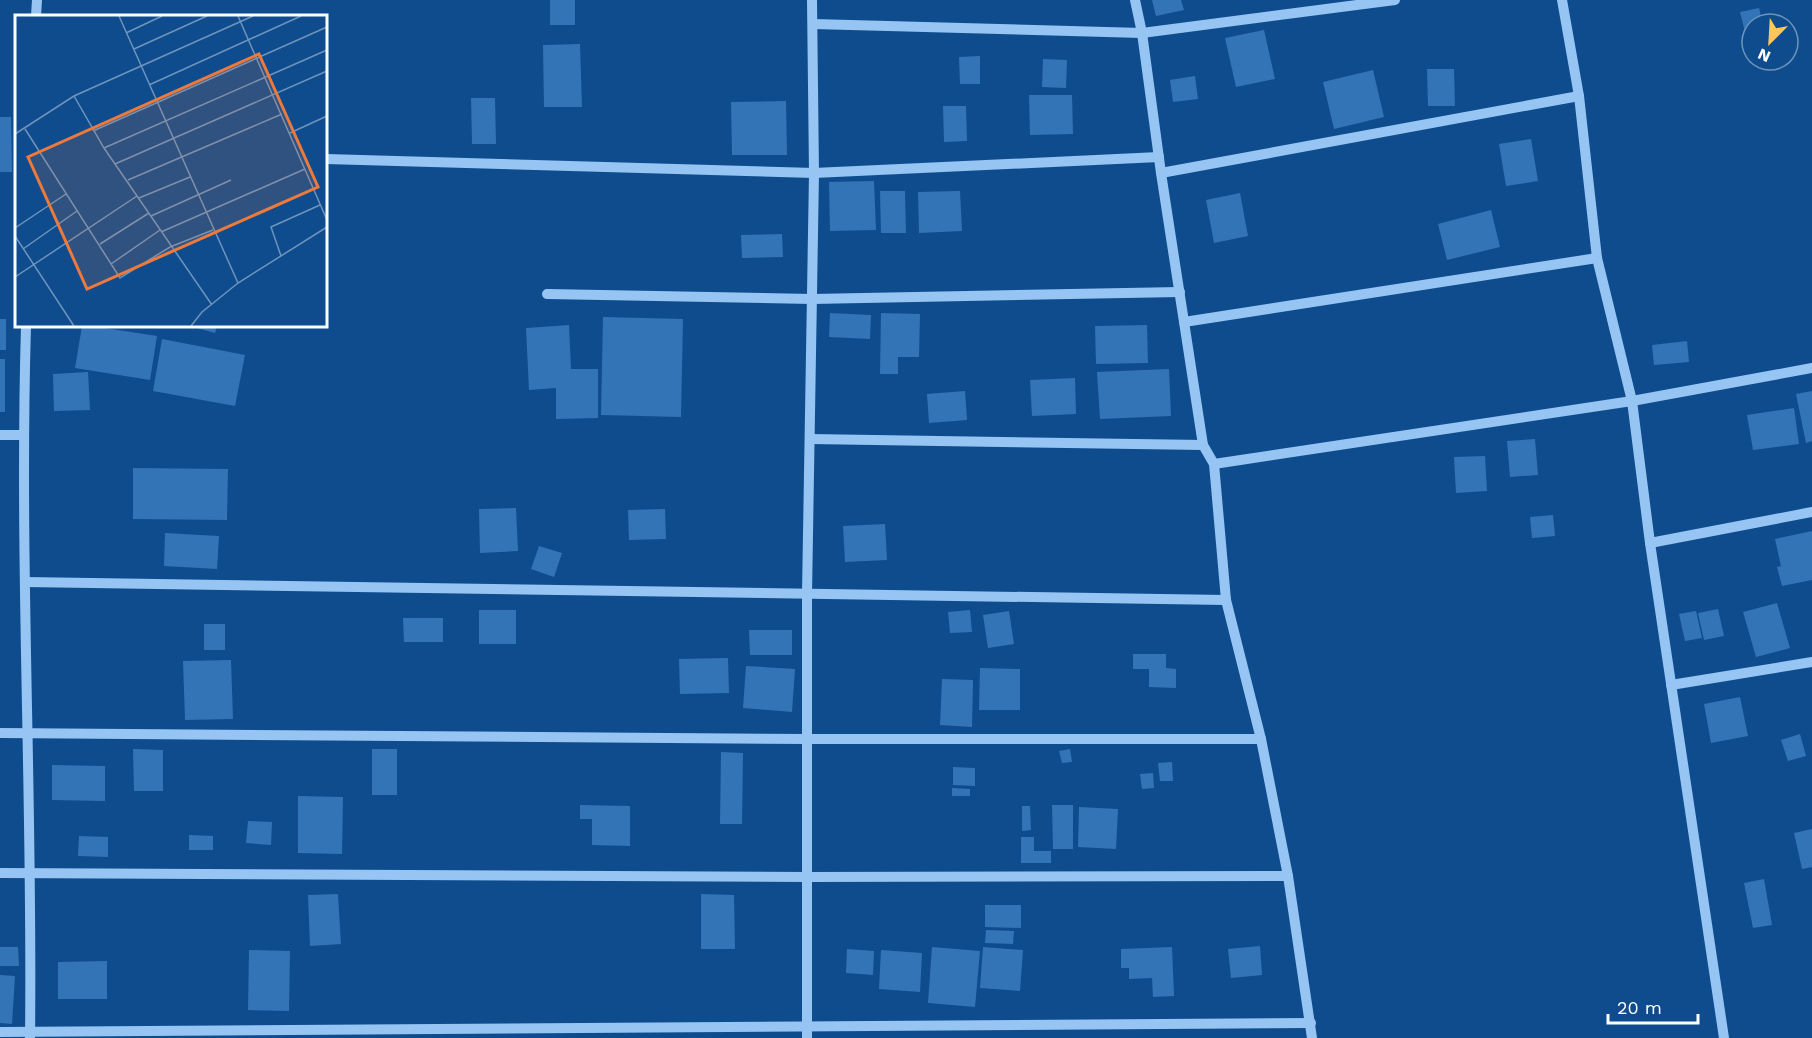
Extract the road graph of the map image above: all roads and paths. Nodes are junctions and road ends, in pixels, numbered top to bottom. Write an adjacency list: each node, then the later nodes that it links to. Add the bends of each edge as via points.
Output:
1 (37, 0): 6 (street)
2 (812, 0): 7 (street)
3 (1135, 0): 8 (street)
4 (1395, 0): 8 (street)
5 (1562, 0): 9 (street)
6 (36, 15)
7 (813, 24): 8 (street); 12 (street)
8 (1142, 33): 10 (street)
9 (1579, 96): 13 (street); 14 (street)
10 (1158, 157): 12 (street); 13 (street)
11 (327, 159): 12 (street)
12 (814, 173): 17 (street)
13 (1161, 173): 15 (street)
14 (1597, 258): 18 (street); 21 (street)
15 (1180, 292): 17 (street); 18 (street)
16 (547, 294): 17 (street)
17 (812, 299): 24 (street)
18 (1184, 322): 25 (street)
19 (26, 327): 23 (street)
20 (1812, 368): 21 (street)
21 (1632, 401): 26 (street); 28 (street)
22 (0, 435): 23 (street)
23 (23, 435): 29 (street)
24 (810, 439): 25 (street); 30 (street)
25 (1203, 445): 26 (street)
26 (1214, 464): 31 (street)
27 (1812, 512): 28 (street)
28 (1650, 543): 33 (street)
29 (25, 582): 30 (street); 35 (street)
30 (807, 594): 31 (street); 36 (street)
31 (1226, 600): 37 (street)
32 (1812, 662): 33 (street)
33 (1671, 685): 48 (street)
34 (0, 733): 35 (street)
35 (28, 733): 36 (street); 39 (street)
36 (807, 739): 37 (street); 41 (street)
37 (1262, 740): 40 (street)
38 (0, 873): 39 (street)
39 (30, 873): 41 (street); 45 (street)
40 (1288, 876): 41 (street); 42 (street)
41 (807, 877): 43 (street)
42 (1311, 1023): 43 (street); 47 (street)
43 (807, 1026): 45 (street); 46 (street)
44 (0, 1032): 45 (street)
45 (30, 1035)
46 (807, 1038)
47 (1312, 1038)
48 (1724, 1038)

